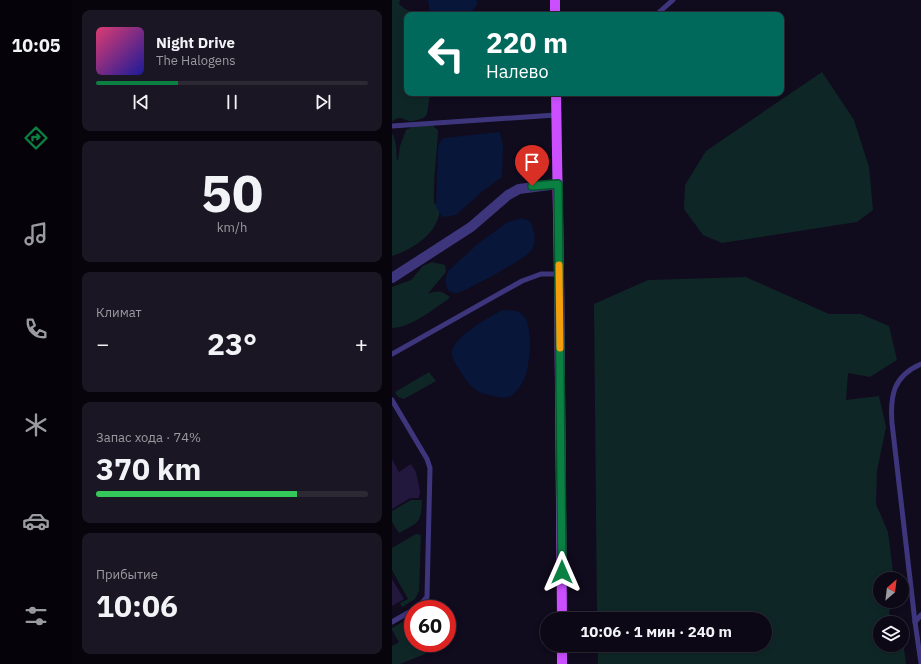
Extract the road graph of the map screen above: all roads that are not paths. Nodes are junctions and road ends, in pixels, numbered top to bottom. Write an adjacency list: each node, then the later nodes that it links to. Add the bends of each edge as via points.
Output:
1 (555, 0): 3 (main road)
2 (673, 0): 4 (lane)
3 (555, 12)
4 (659, 12)
5 (556, 96): 6 (main road)
6 (556, 116): 7 (lane); 8 (main road)
7 (392, 126)
8 (558, 184): 9 (main road); 10 (street, via 518,189 471,227)
9 (559, 274): 11 (lane, via 541,274 522,280); 15 (main road)
10 (392, 278)
11 (392, 354)
12 (921, 364): 19 (lane, via 910,368 896,384 891,402)
13 (392, 400): 14 (lane, via 430,468 427,597)
14 (424, 600)
15 (562, 612)
16 (404, 615): 18 (lane)
17 (921, 616): 19 (lane)
18 (392, 622)
19 (915, 622): 21 (lane)
20 (562, 652): 22 (main road)
21 (921, 663)
22 (562, 664)

